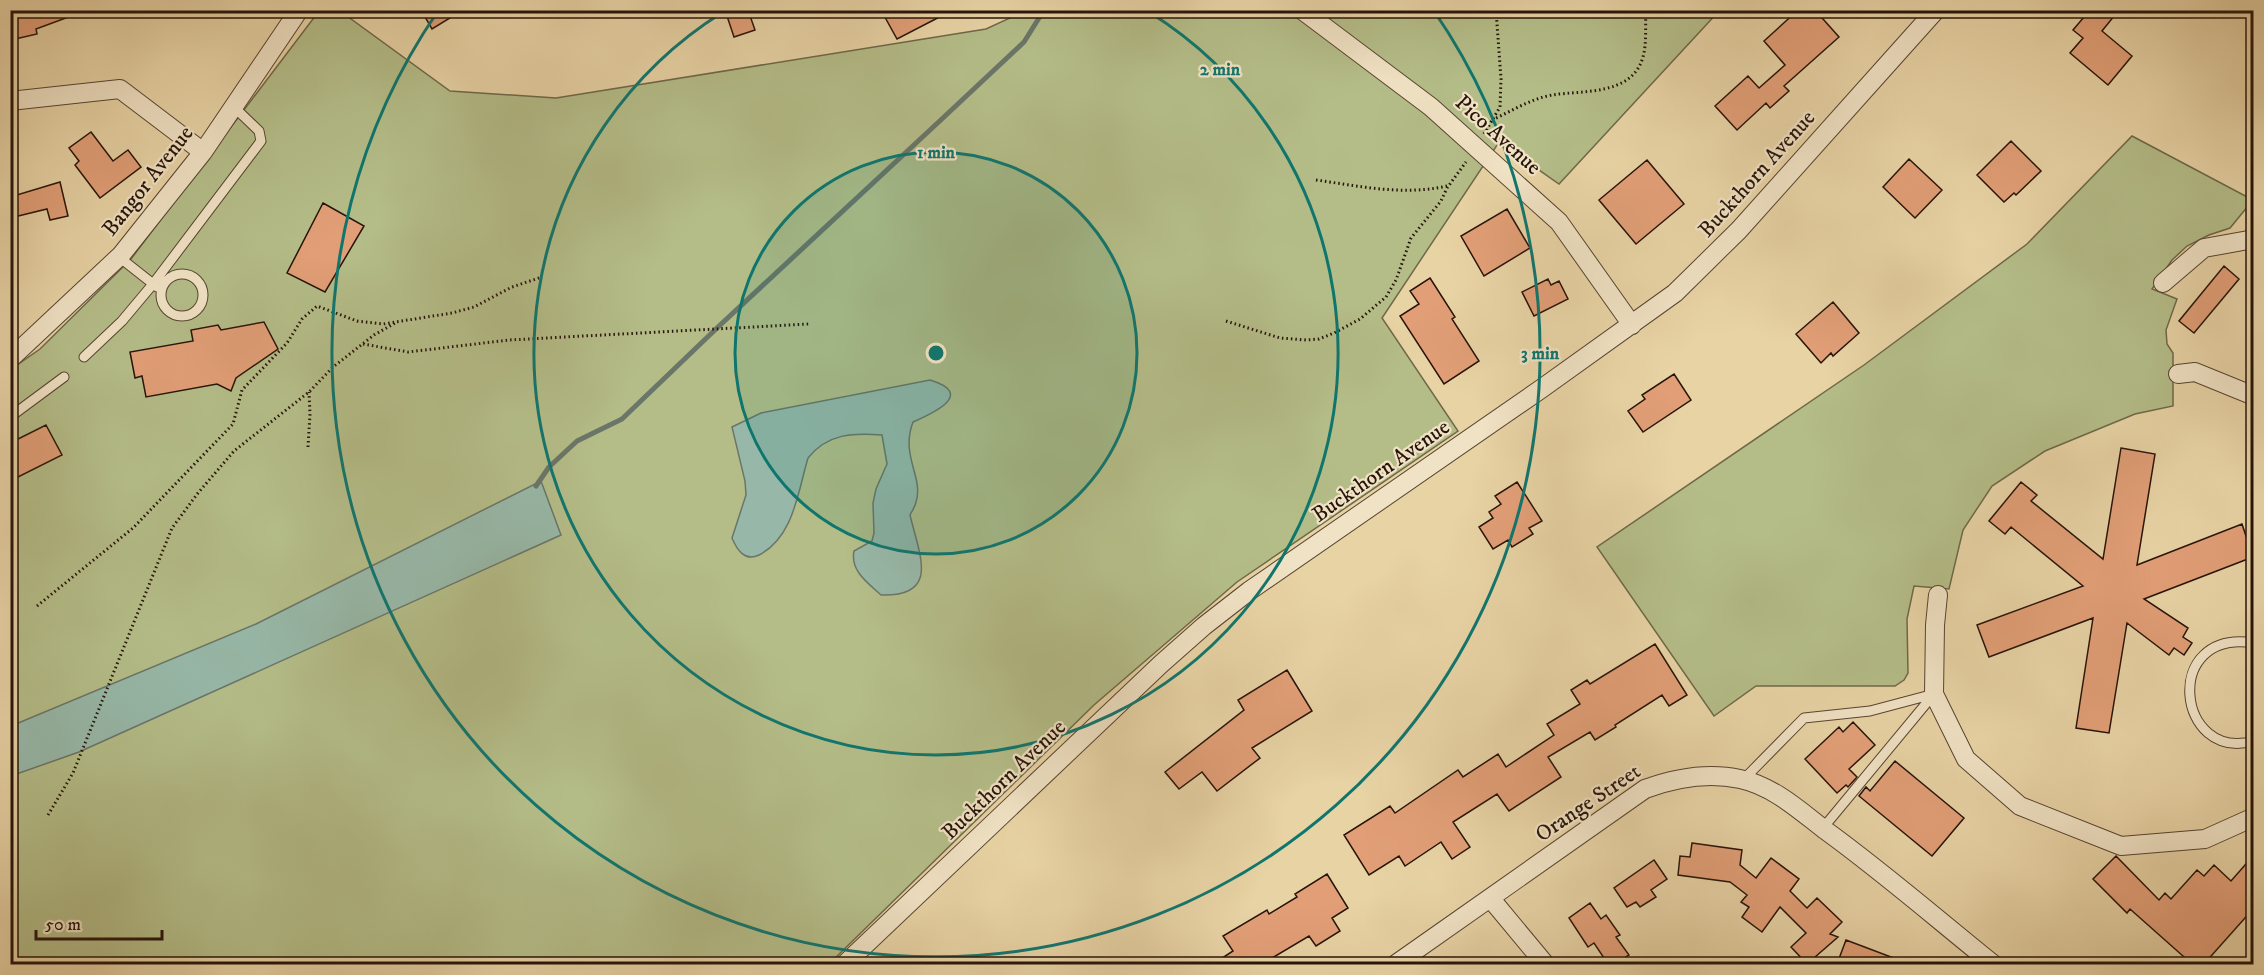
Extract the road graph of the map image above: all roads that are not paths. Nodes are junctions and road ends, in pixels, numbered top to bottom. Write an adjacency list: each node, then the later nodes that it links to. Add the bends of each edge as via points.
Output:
1 (299, 10): 5 (street, Bangor Avenue)
2 (1302, 10): 12 (street, Pico Avenue, via 1431,107 1559,222)
3 (1936, 10): 12 (street, Buckthorn Avenue, via 1739,230 1675,293)
4 (10, 101): 6 (street, via 120,88)
5 (234, 107): 6 (street, Bangor Avenue); 10 (lane, via 259,131 261,141)
6 (203, 152): 8 (street, Bangor Avenue)
7 (2253, 239): 9 (street, via 2204,248)
8 (119, 257): 10 (lane); 14 (street, Bangor Avenue)
9 (2163, 283)
10 (153, 284): 11 (lane); 13 (lane)
11 (161, 290): 11 (lane, via 162,303 177,316 191,314 203,299 196,279 183,274 169,278)
12 (1632, 325): 27 (street, Buckthorn Avenue, via 1204,626)
13 (84, 357)
14 (10, 359)
15 (2178, 374): 17 (street, via 2194,372)
16 (64, 377): 18 (lane)
17 (2253, 396)
18 (10, 417)
19 (1938, 595): 21 (street)
20 (2253, 643): 22 (lane, via 2222,644 2207,652 2196,665 2188,698 2203,728 2217,738 2234,743)
21 (1934, 694): 23 (lane, via 1870,711 1804,718); 24 (street, via 1966,759 2020,806 2121,846 2205,839); 25 (lane)
22 (2253, 741)
23 (1743, 780): 25 (street, Orange Street, via 1778,794); 26 (street, Orange Street, via 1672,779 1645,789)
24 (2253, 817)
25 (1823, 828): 30 (street, Orange Street)
26 (1491, 899): 28 (street, Orange Street); 29 (street)
27 (845, 964)
28 (1396, 964)
29 (1545, 964)
30 (1993, 964)

